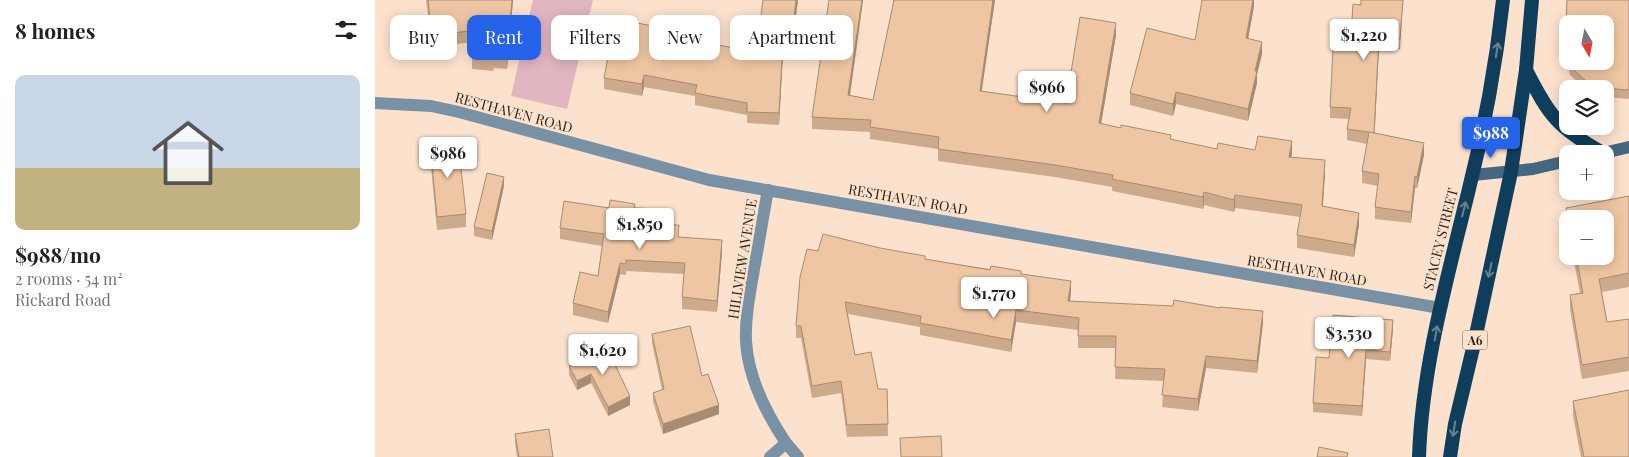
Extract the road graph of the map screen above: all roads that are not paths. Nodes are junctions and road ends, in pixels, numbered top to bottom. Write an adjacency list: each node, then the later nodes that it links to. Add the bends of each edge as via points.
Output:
1 (1503, 0): 10 (highway, STACEY STREET, one-way to 1, via 1489,98)
2 (1532, 0): 3 (highway, A6)
3 (1527, 70): 5 (highway, via 1554,119); 9 (highway, A6)
4 (375, 103): 11 (street, RESTHAVEN ROAD, via 431,106 459,112 687,175)
5 (1589, 145)
6 (1629, 147): 7 (main road)
7 (1614, 150)
8 (1559, 163): 9 (main road)
9 (1511, 172): 10 (main road); 17 (highway, A6, one-way to 17)
10 (1473, 175): 12 (highway, STACEY STREET, one-way to 10)
11 (768, 190): 12 (street, RESTHAVEN ROAD); 13 (street, HILLVIEW AVENUE, via 751,288 746,341 757,387 771,420)
12 (1440, 308): 16 (highway, STACEY STREET, one-way to 12, via 1422,412)
13 (786, 443): 14 (street); 15 (street, HILLVIEW AVENUE)
14 (770, 457)
15 (798, 457)
16 (1419, 457)
17 (1450, 457)

